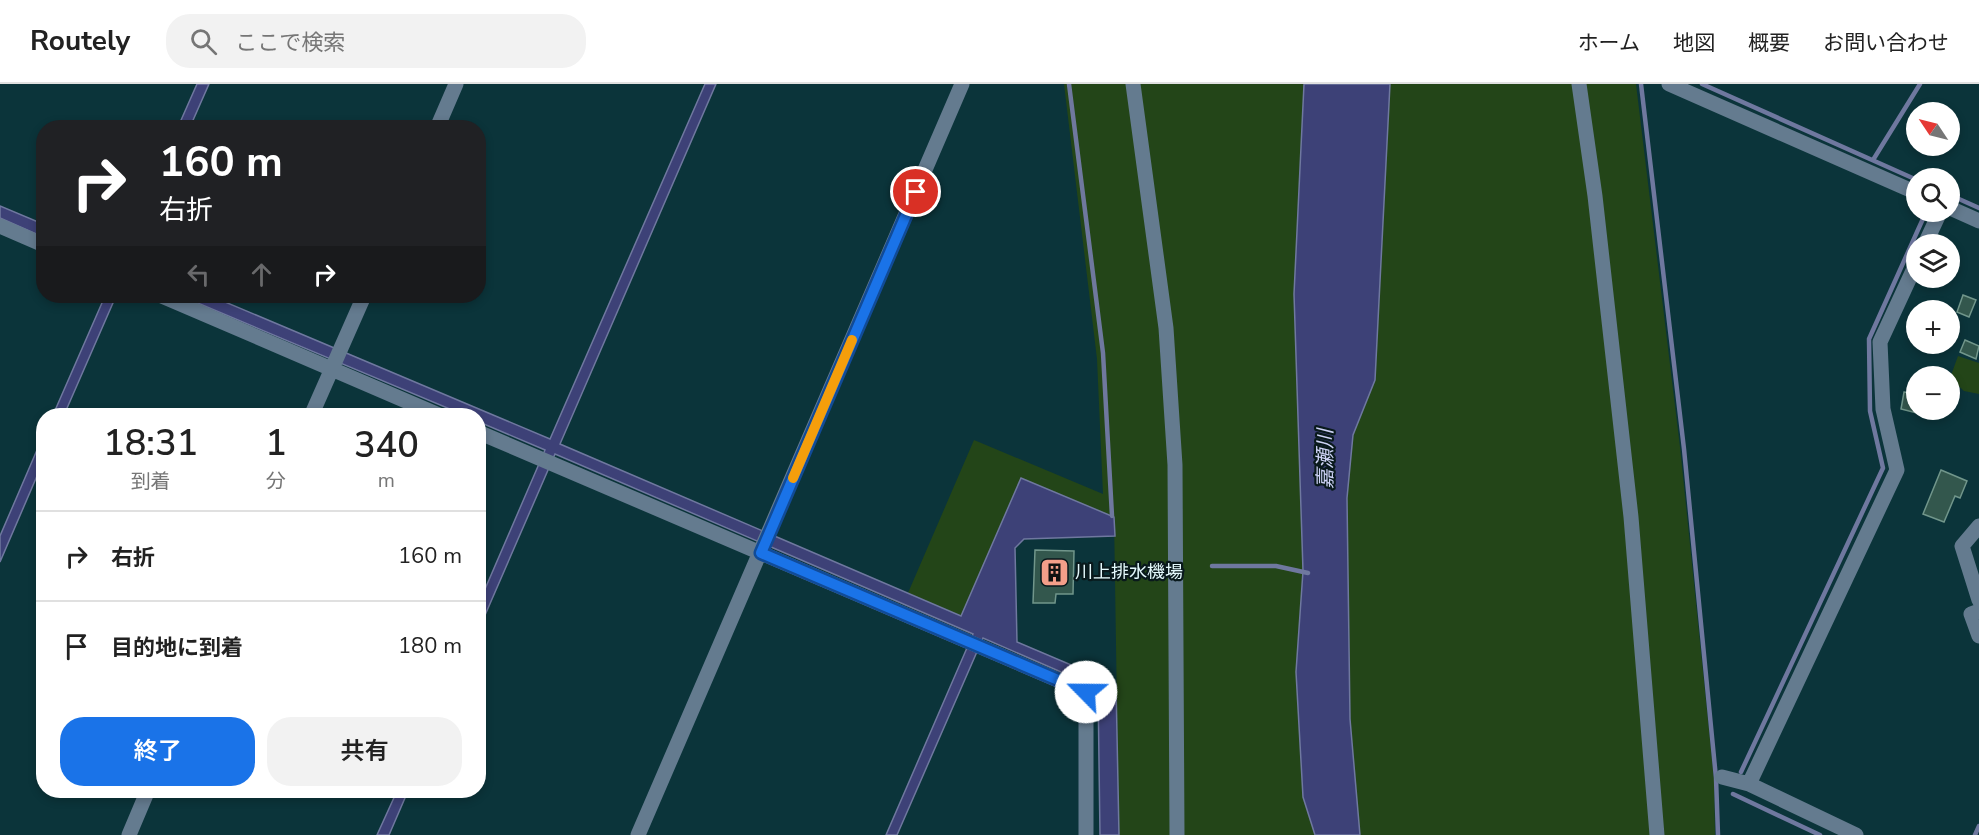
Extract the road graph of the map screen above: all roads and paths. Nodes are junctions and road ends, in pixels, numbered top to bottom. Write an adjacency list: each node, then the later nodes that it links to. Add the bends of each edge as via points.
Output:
1 (456, 84): 6 (street)
2 (962, 84): 20 (street)
3 (1132, 84): 30 (street, via 1166,328 1175,465)
4 (1580, 84): 31 (street, via 1632,517)
5 (1669, 84): 7 (street)
6 (440, 120)
7 (1906, 189)
8 (1960, 212): 9 (street)
9 (1979, 221)
10 (0, 226): 11 (street)
11 (36, 242)
12 (1906, 286): 25 (street, via 1880,342 1883,409 1897,470)
13 (178, 303): 15 (street)
14 (361, 303): 15 (street)
15 (332, 369): 16 (street); 17 (street)
16 (315, 408)
17 (422, 408)
18 (486, 435): 20 (street)
19 (1979, 526): 21 (street, via 1962,546)
20 (761, 553): 28 (street); 29 (street, via 1086,692)
21 (1979, 600)
22 (1979, 611): 23 (street, via 1971,614)
23 (1979, 636)
24 (1722, 777): 25 (street)
25 (1749, 784): 32 (street)
26 (145, 798): 27 (street)
27 (129, 835)
28 (638, 835)
29 (1086, 835)
30 (1177, 835)
31 (1657, 835)
32 (1856, 835)

